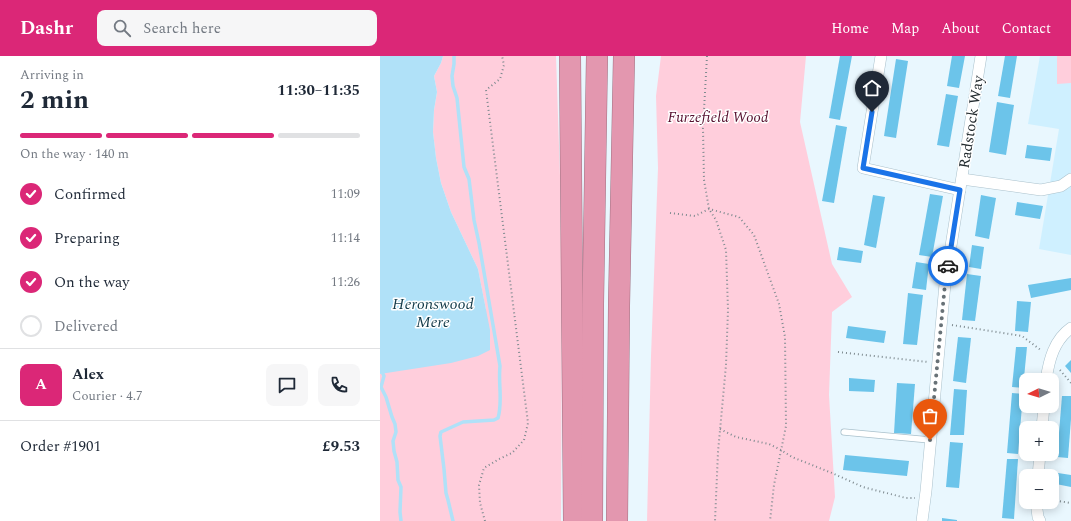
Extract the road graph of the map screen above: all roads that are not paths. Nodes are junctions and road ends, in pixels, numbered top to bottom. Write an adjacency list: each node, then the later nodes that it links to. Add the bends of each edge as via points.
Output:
1 (570, 56): 13 (highway)
2 (598, 56): 14 (highway)
3 (624, 56): 15 (highway)
4 (881, 56): 7 (street, via 863,168)
5 (981, 56): 7 (street, Radstock Way)
6 (1071, 179): 7 (street, via 1060,186 1041,190)
7 (961, 184): 11 (street, Radstock Way, via 945,284)
8 (1071, 328): 9 (street, via 1058,341)
9 (1048, 373)
10 (844, 432): 11 (lane)
11 (930, 440): 16 (street, Radstock Way)
12 (1037, 509): 17 (street)
13 (574, 521)
14 (592, 521)
15 (616, 521)
16 (922, 521)
17 (1040, 521)

